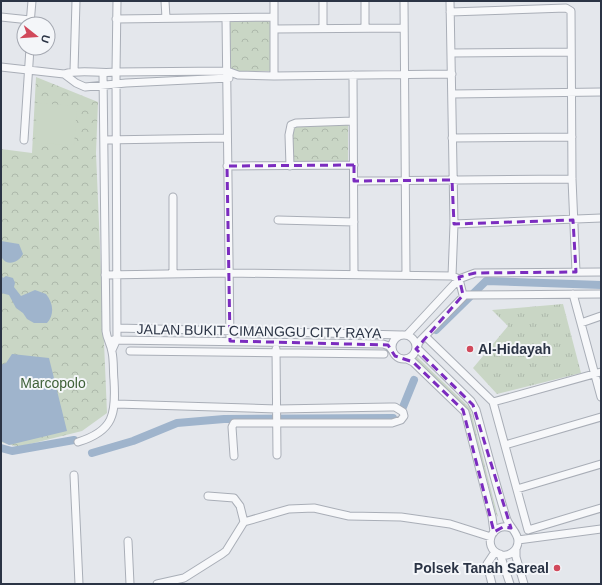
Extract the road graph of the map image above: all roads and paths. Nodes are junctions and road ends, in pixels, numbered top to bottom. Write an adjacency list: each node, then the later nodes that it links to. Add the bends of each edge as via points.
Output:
1 (32, 1): 11 (street)
2 (76, 1): 27 (street)
3 (117, 1): 16 (street, JALAN BUKIT CIMANGGU CITY RAYA)
4 (165, 1): 14 (street)
5 (274, 1): 13 (street)
6 (323, 1): 18 (street)
7 (365, 1): 19 (street)
8 (404, 1): 20 (street)
9 (450, 1): 10 (street)
10 (450, 12): 22 (street, via 569,9); 23 (street)
11 (31, 16)
12 (1, 17): 17 (street)
13 (274, 17): 15 (street); 21 (street)
14 (166, 18): 15 (street); 16 (street)
15 (226, 18): 28 (street)
16 (116, 19): 29 (street, JALAN BUKIT CIMANGGU CITY RAYA)
17 (16, 20)
18 (323, 28): 19 (street); 21 (street)
19 (365, 28): 20 (street)
20 (404, 28): 32 (street)
21 (274, 29): 36 (street)
22 (571, 52): 23 (street); 41 (street)
23 (451, 53): 33 (street)
24 (30, 56): 26 (street)
25 (1, 67): 26 (street)
26 (30, 70): 30 (street); 47 (street)
27 (74, 71): 30 (street); 31 (street)
28 (226, 71): 29 (street); 34 (street); 37 (street)
29 (116, 72): 31 (street); 38 (street, JALAN BUKIT CIMANGGU CITY RAYA)
30 (64, 74): 39 (street, via 85,87)
31 (103, 74): 39 (street)
32 (404, 74): 33 (street); 35 (street); 54 (street)
33 (452, 74): 42 (street)
34 (238, 75): 36 (street); 37 (street)
35 (353, 75): 36 (street); 43 (street)
36 (274, 76)
37 (226, 80): 38 (street); 45 (street)
38 (116, 84): 39 (street); 49 (street, JALAN BUKIT CIMANGGU CITY RAYA)
39 (103, 86): 48 (street)
40 (601, 92): 41 (street)
41 (572, 93): 42 (street); 44 (street)
42 (452, 94): 46 (street)
43 (353, 121): 50 (street); 52 (street, via 292,125 289,135)
44 (572, 137): 46 (street); 53 (street)
45 (227, 138): 49 (street); 51 (street)
46 (452, 138): 55 (street)
47 (24, 140)
48 (104, 140): 49 (street); 69 (street)
49 (116, 140): 70 (street, JALAN BUKIT CIMANGGU CITY RAYA)
50 (354, 165): 52 (street); 56 (street)
51 (227, 166): 52 (street); 66 (street)
52 (290, 166)
53 (572, 178): 55 (street); 60 (street)
54 (405, 180): 55 (street); 56 (street); 68 (street)
55 (452, 180): 62 (street)
56 (354, 181): 61 (street)
57 (173, 197): 65 (street)
58 (601, 218): 60 (street)
59 (278, 220): 61 (street)
60 (573, 220): 62 (street); 63 (street)
61 (354, 222): 67 (street)
62 (454, 224): 71 (street)
63 (576, 272): 64 (street); 71 (street, via 474,273)
64 (601, 272)
65 (173, 274): 66 (street); 70 (street)
66 (228, 274): 67 (street); 78 (street)
67 (354, 274): 68 (street)
68 (406, 274): 71 (street)
69 (105, 275): 70 (street); 81 (street)
70 (116, 275): 77 (street, JALAN BUKIT CIMANGGU CITY RAYA)
71 (456, 277): 72 (street); 79 (street)
72 (470, 294): 73 (street); 80 (street)
73 (574, 294): 74 (street); 76 (street)
74 (601, 294)
75 (601, 316): 76 (street)
76 (581, 323): 92 (street)
77 (117, 328): 78 (street, JALAN BUKIT CIMANGGU CITY RAYA); 82 (street, JALAN BUKIT CIMANGGU CITY RAYA)
78 (230, 330): 79 (street, JALAN BUKIT CIMANGGU CITY RAYA); 83 (street)
79 (404, 335): 85 (street, via 414,340); 87 (street, via 393,340)
80 (425, 336): 85 (street); 94 (street)
81 (107, 340): 82 (street, JALAN BUKIT CIMANGGU CITY RAYA); 86 (street)
82 (117, 340): 83 (street, JALAN BUKIT CIMANGGU CITY RAYA); 86 (street)
83 (230, 341): 84 (street, JALAN BUKIT CIMANGGU CITY RAYA)
84 (276, 342): 87 (street, JALAN BUKIT CIMANGGU CITY RAYA, via 383,344); 89 (street)
85 (417, 348): 91 (street); 109 (street, via 473,405 506,520)
86 (112, 350): 95 (street)
87 (392, 350): 91 (street, via 398,358)
88 (130, 351): 89 (street)
89 (276, 353): 90 (street); 96 (street)
90 (384, 354)
91 (407, 359): 111 (street, via 414,362 465,412 492,517)
92 (598, 373): 93 (street); 94 (street)
93 (601, 397)
94 (493, 402): 100 (street)
95 (116, 404): 96 (street); 99 (street, via 114,413 106,425 94,436)
96 (277, 411): 98 (street); 98 (street, via 395,407 403,412 404,416 392,423)
97 (601, 417): 100 (street)
98 (277, 423): 101 (street); 102 (street, via 233,424)
99 (78, 442)
100 (505, 445): 105 (street)
101 (277, 455)
102 (234, 456)
103 (601, 464): 105 (street)
104 (74, 475): 116 (street)
105 (517, 489): 107 (street, via 528,530)
106 (208, 496): 108 (street, via 234,498 240,506)
107 (601, 508)
108 (244, 522): 111 (street, via 289,509 314,508 349,516 401,517 450,524); 115 (street, via 226,551)
109 (511, 528): 111 (street, via 503,527); 112 (street)
110 (601, 529): 112 (street)
111 (492, 534): 114 (street, via 490,543)
112 (518, 540): 113 (street)
113 (516, 549): 114 (street, via 508,554); 122 (street)
114 (497, 553): 120 (street, via 487,564); 121 (street)
115 (183, 581): 119 (street)
116 (79, 584)
117 (126, 584): 118 (street, via 127,541)
118 (130, 584)
119 (157, 584)
120 (492, 584)
121 (510, 584)
122 (524, 584)

